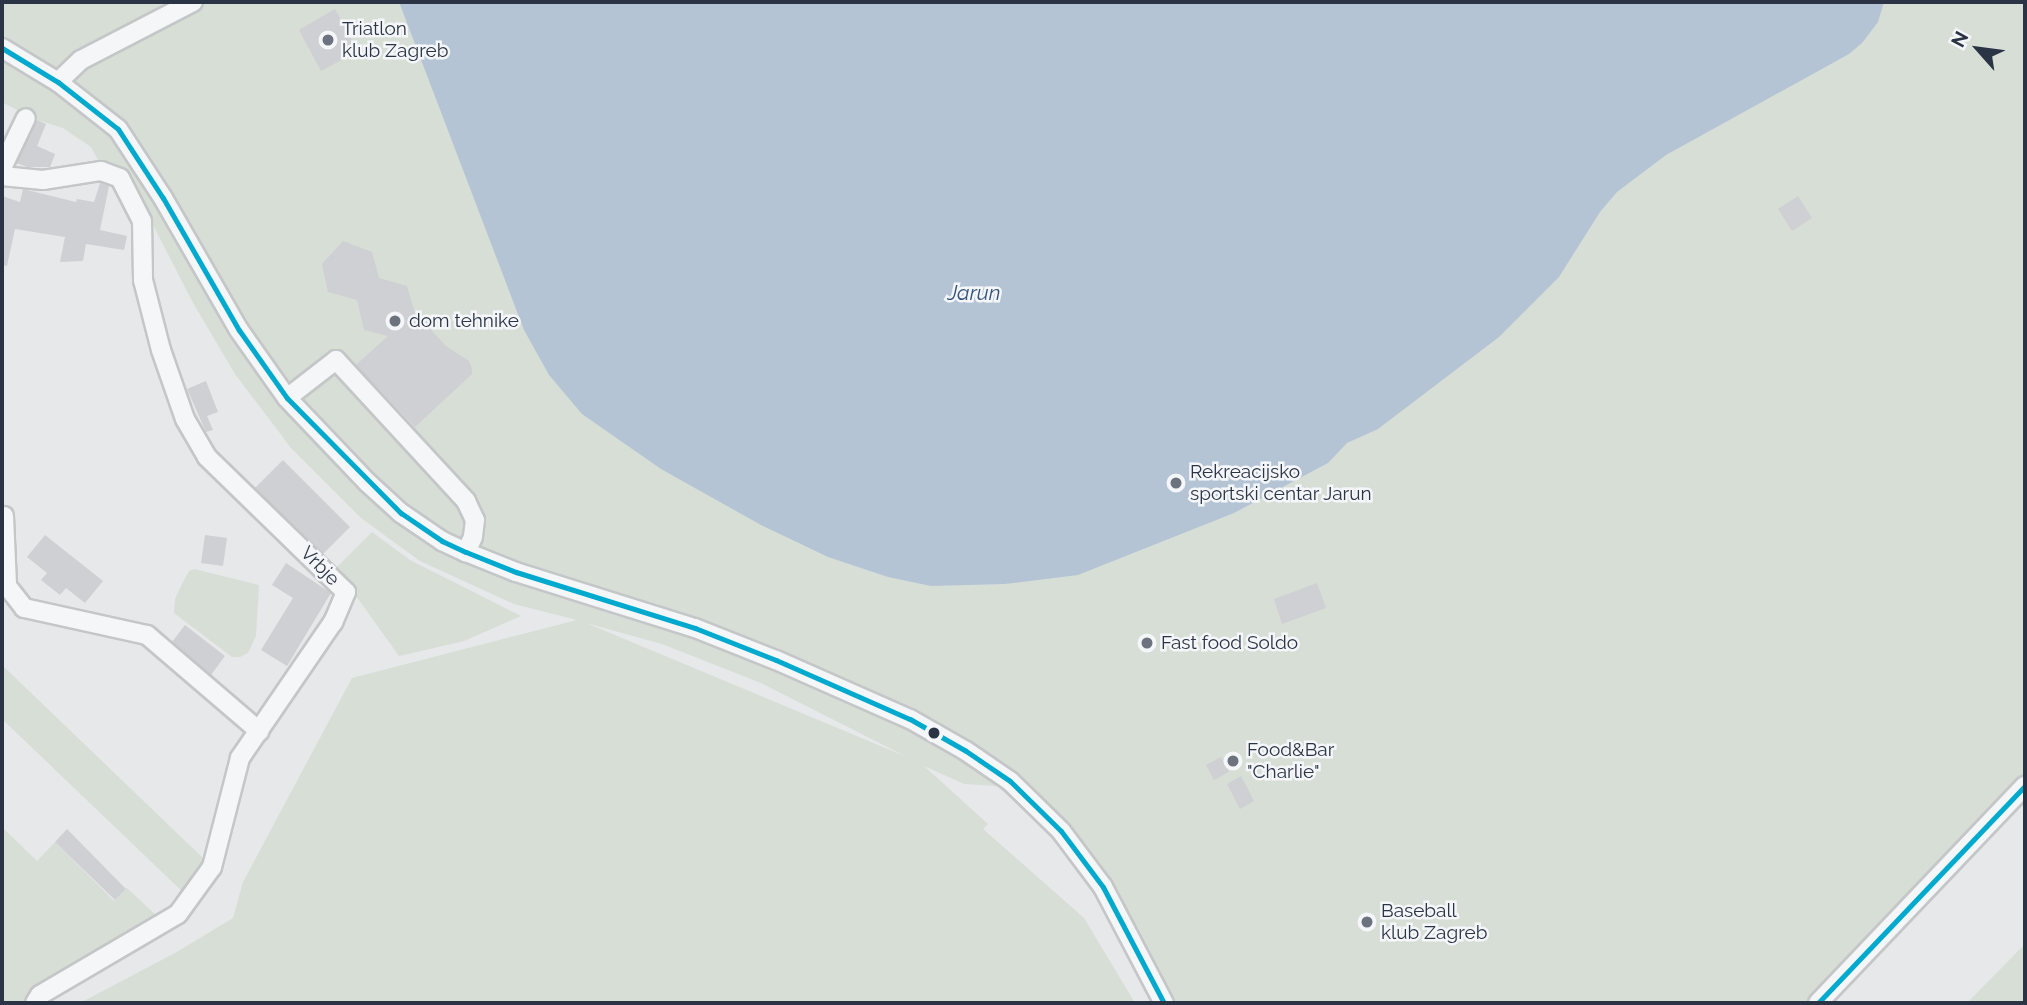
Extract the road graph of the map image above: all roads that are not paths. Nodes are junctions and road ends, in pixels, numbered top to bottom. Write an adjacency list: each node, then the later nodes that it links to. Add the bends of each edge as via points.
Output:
1 (193, 2): 3 (street, via 81,60)
2 (2, 48): 3 (street)
3 (58, 82): 7 (street, via 102,114 133,149 239,330)
4 (26, 118): 5 (street)
5 (2, 168)
6 (2, 176): 10 (street, Vrbje, via 43,180 101,171 120,178 142,221 143,279 185,419 207,457 346,592 333,622)
7 (287, 398): 9 (street, via 401,513); 9 (street, via 336,360 466,501 475,520)
8 (4, 516): 10 (street, via 6,586 24,608 147,635)
9 (466, 552): 13 (street, via 695,628 776,660 910,719 966,751 1010,781 1061,831 1103,887)
10 (258, 731): 12 (street, Vrbje, via 240,758 212,867 178,914 40,995)
11 (2025, 786): 14 (street)
12 (35, 1003)
13 (1164, 1003)
14 (1818, 1003)

